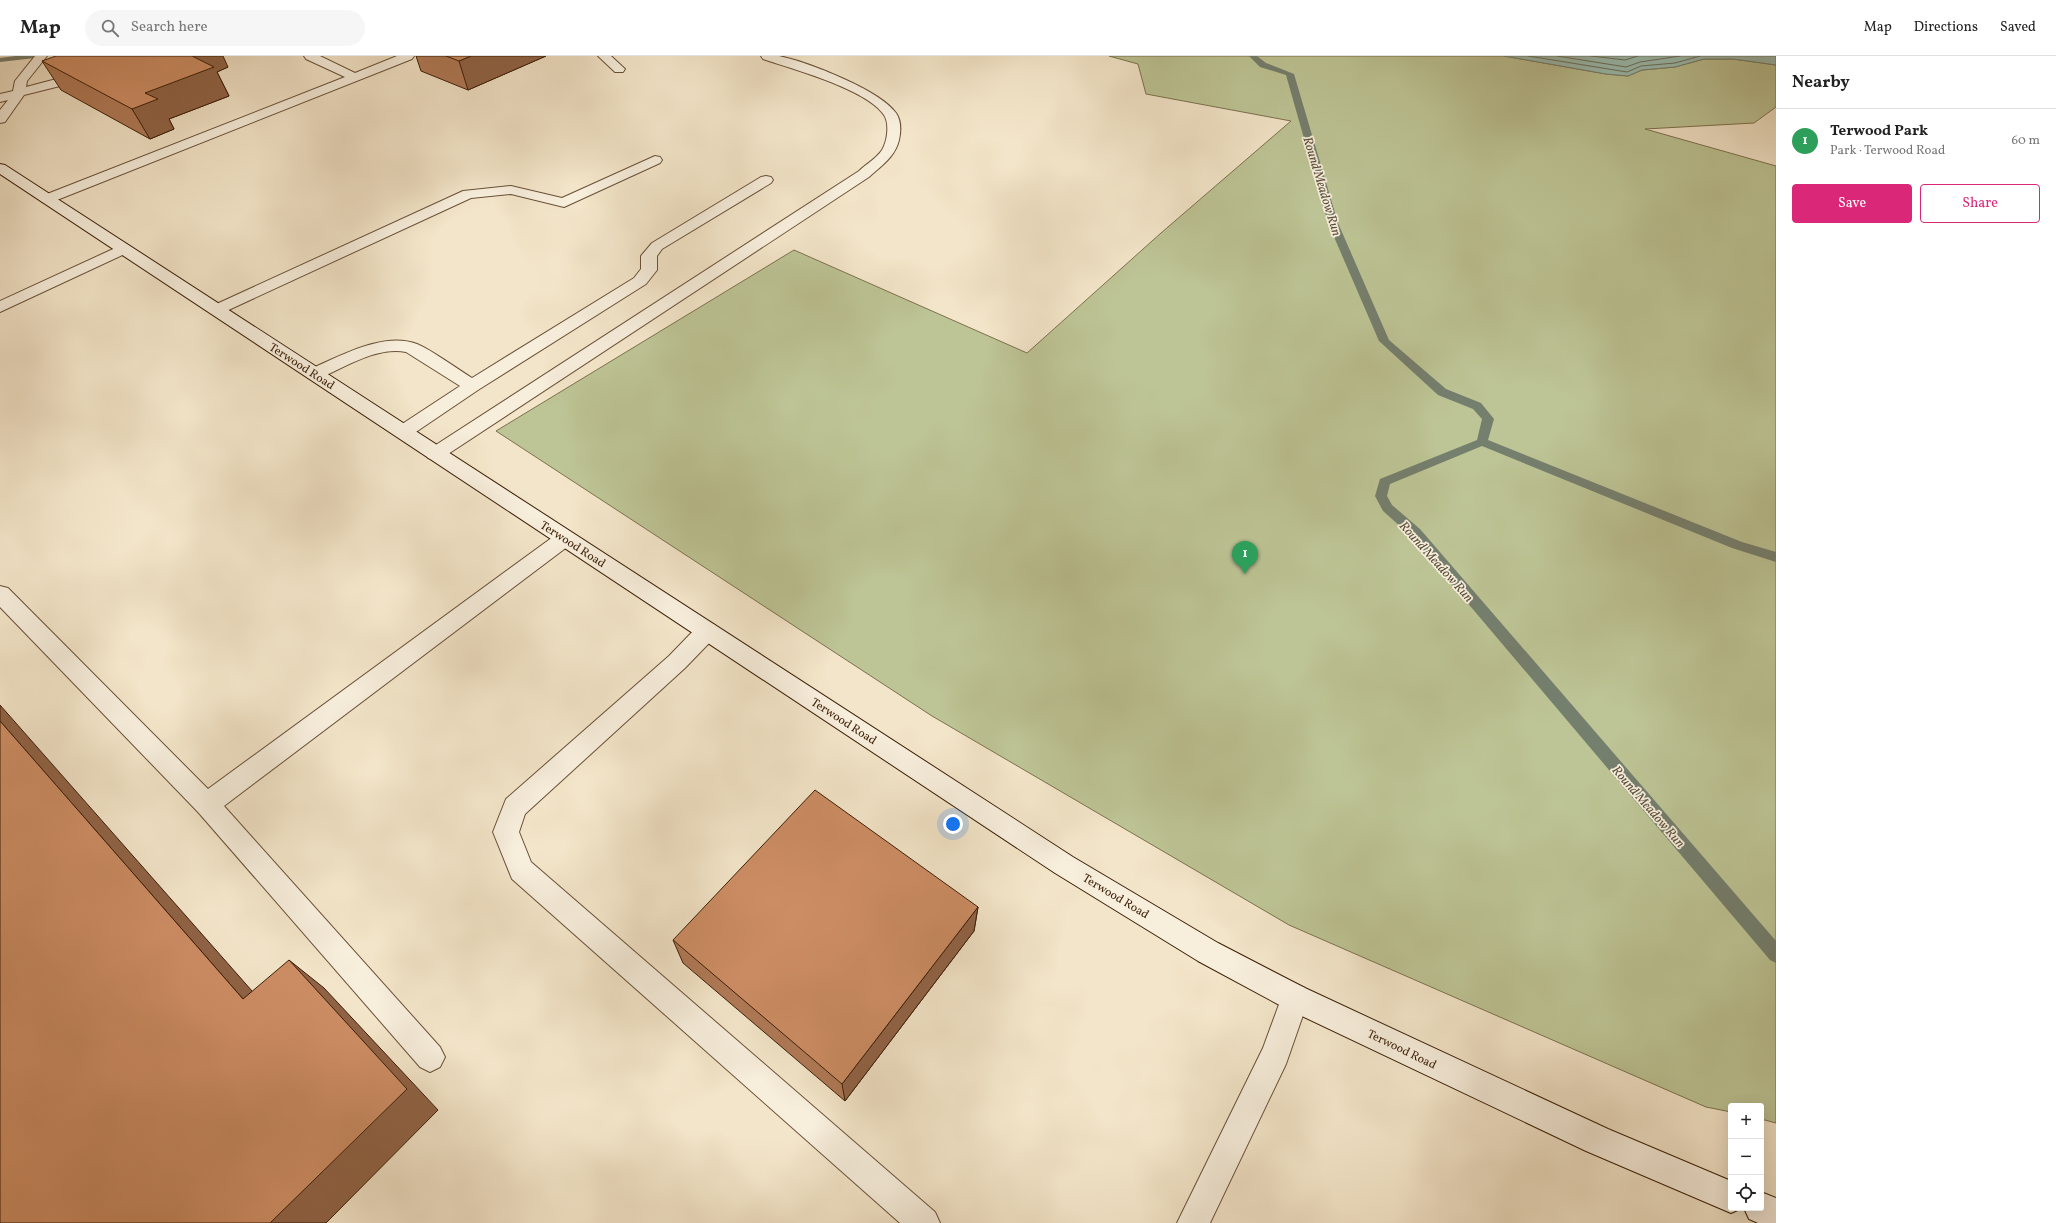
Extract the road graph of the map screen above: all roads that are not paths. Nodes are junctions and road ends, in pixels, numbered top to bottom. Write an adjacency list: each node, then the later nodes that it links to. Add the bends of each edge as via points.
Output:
1 (136, 56): 9 (street)
2 (310, 56): 8 (street)
3 (408, 56): 8 (street)
4 (604, 56): 7 (street)
5 (767, 56): 22 (street, via 846,85 877,100 891,115 894,134 887,153 864,174)
6 (39, 59): 9 (street, via 21,81)
7 (620, 69)
8 (356, 77): 15 (street)
9 (19, 94): 10 (street); 11 (street)
10 (0, 98)
11 (0, 119)
12 (655, 160): 18 (street, via 564,203 511,190 468,194)
13 (0, 168): 15 (street, Terwood Road)
14 (766, 180): 20 (street, via 657,246 649,256 649,270 640,281)
15 (47, 199): 16 (street, Terwood Road)
16 (124, 249): 17 (street); 18 (street, Terwood Road)
17 (0, 307)
18 (216, 310): 19 (street, Terwood Road)
19 (314, 374): 20 (street, via 359,355 397,345 411,348); 21 (street, Terwood Road)
20 (472, 386): 21 (street)
21 (403, 432): 22 (street, Terwood Road)
22 (435, 454): 23 (street, Terwood Road)
23 (564, 539): 25 (street, Terwood Road); 26 (street)
24 (0, 594): 26 (street)
25 (707, 632): 27 (street, Terwood Road, via 1064,865 1208,952); 32 (street, via 515,807 506,832 521,870)
26 (207, 804): 28 (street)
27 (1295, 998): 29 (street, Terwood Road, via 1596,1140); 33 (street, via 1276,1054)
28 (430, 1057)
29 (1728, 1196)
30 (1764, 1210): 31 (street)
31 (1776, 1214)
32 (924, 1223)
33 (1192, 1223)

